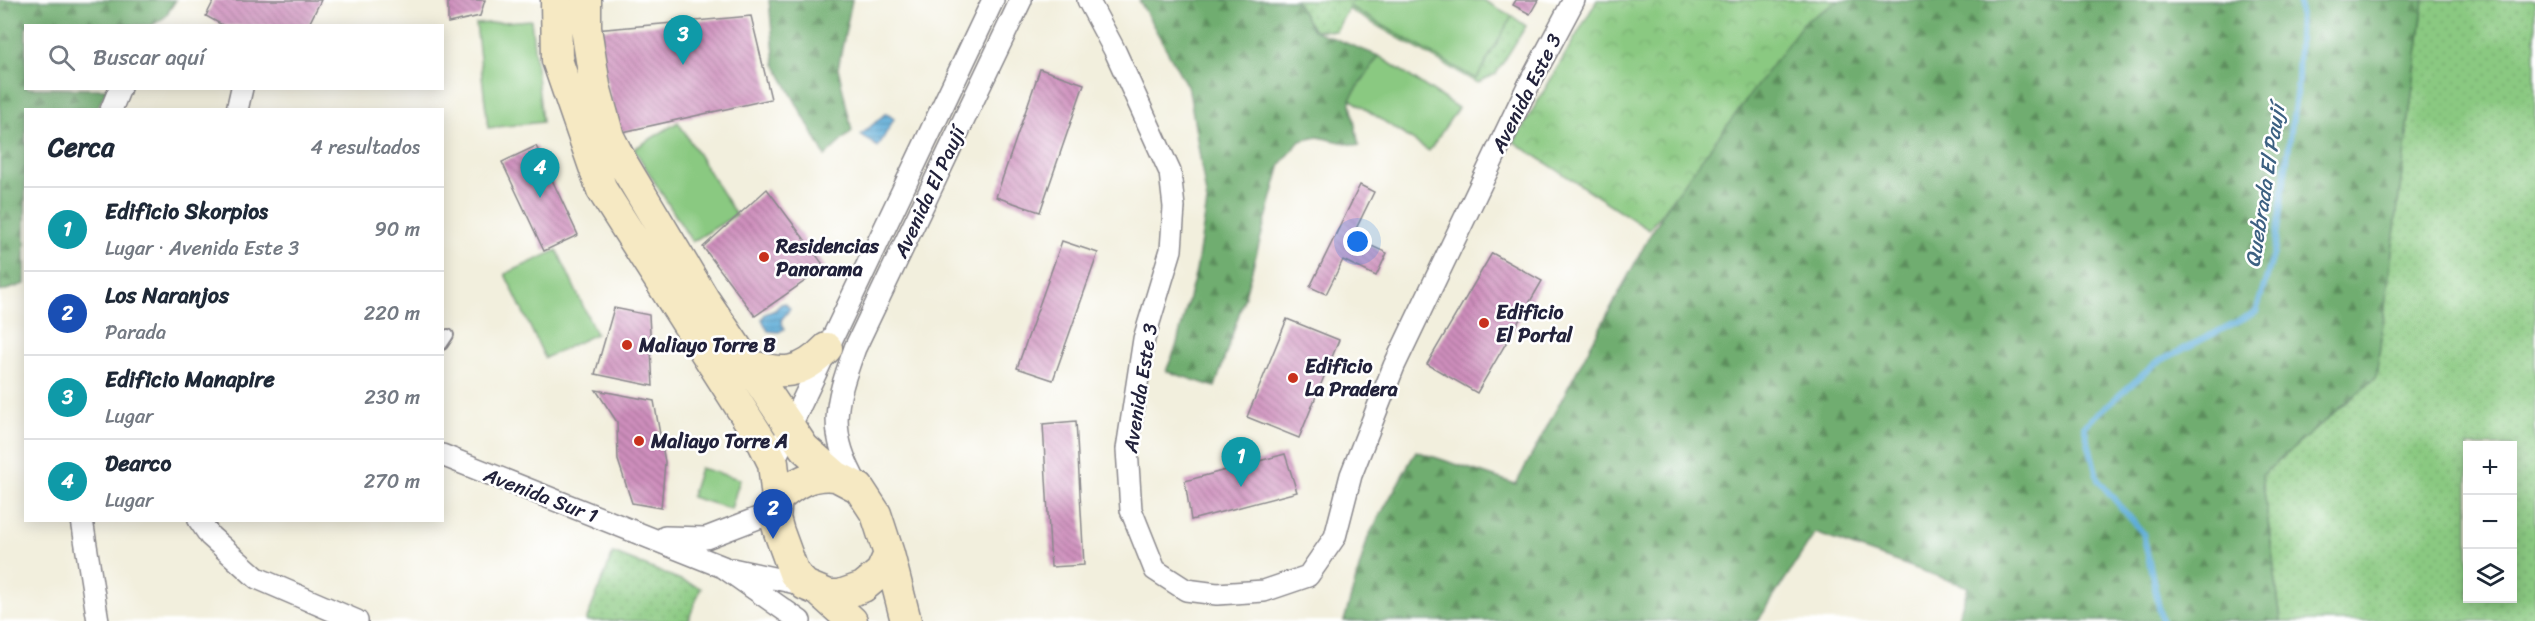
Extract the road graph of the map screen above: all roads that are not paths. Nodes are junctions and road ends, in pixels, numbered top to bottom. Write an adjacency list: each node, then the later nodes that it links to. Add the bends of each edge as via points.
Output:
1 (556, 0): 15 (main road, via 557,60 602,190)
2 (586, 0): 12 (main road, via 595,86 609,137 641,196)
3 (993, 0): 11 (street, Avenida El Paují)
4 (1021, 0): 16 (street, Avenida El Paují, via 855,348 837,403 837,437)
5 (1088, 0): 6 (street, Avenida Este 3, via 1170,172 1174,207 1171,250 1144,339 1127,449 1131,510 1155,570 1186,590 1217,594 1264,591 1308,576 1335,537 1352,475 1394,366 1526,90)
6 (1574, 0)
7 (119, 90): 9 (street)
8 (242, 90): 10 (street)
9 (112, 108)
10 (237, 108)
11 (827, 348): 12 (main road, via 806,366 786,372); 13 (street, Avenida El Paují)
12 (746, 364): 13 (main road)
13 (790, 428): 15 (street, Avenida El Paují); 16 (main road, via 804,448)
14 (444, 456): 20 (street, Avenida Sur 1)
15 (773, 463): 17 (main road)
16 (847, 482): 17 (main road, via 822,474 810,476 793,485); 21 (main road, via 876,514)
17 (776, 505): 20 (street, Avenida Sur 1, via 706,538); 23 (main road, via 778,532 790,566)
18 (82, 522): 24 (street)
19 (200, 522): 25 (street, via 210,536 257,578)
20 (641, 534): 22 (street, Avenida Sur 1)
21 (889, 554): 23 (main road, via 881,572 863,587 829,596); 28 (main road)
22 (723, 567): 23 (street, Avenida Sur 1); 26 (street, Avenida Sur 1)
23 (813, 589): 27 (main road)
24 (98, 621)
25 (357, 621)
26 (800, 621)
27 (852, 621)
28 (906, 621)

